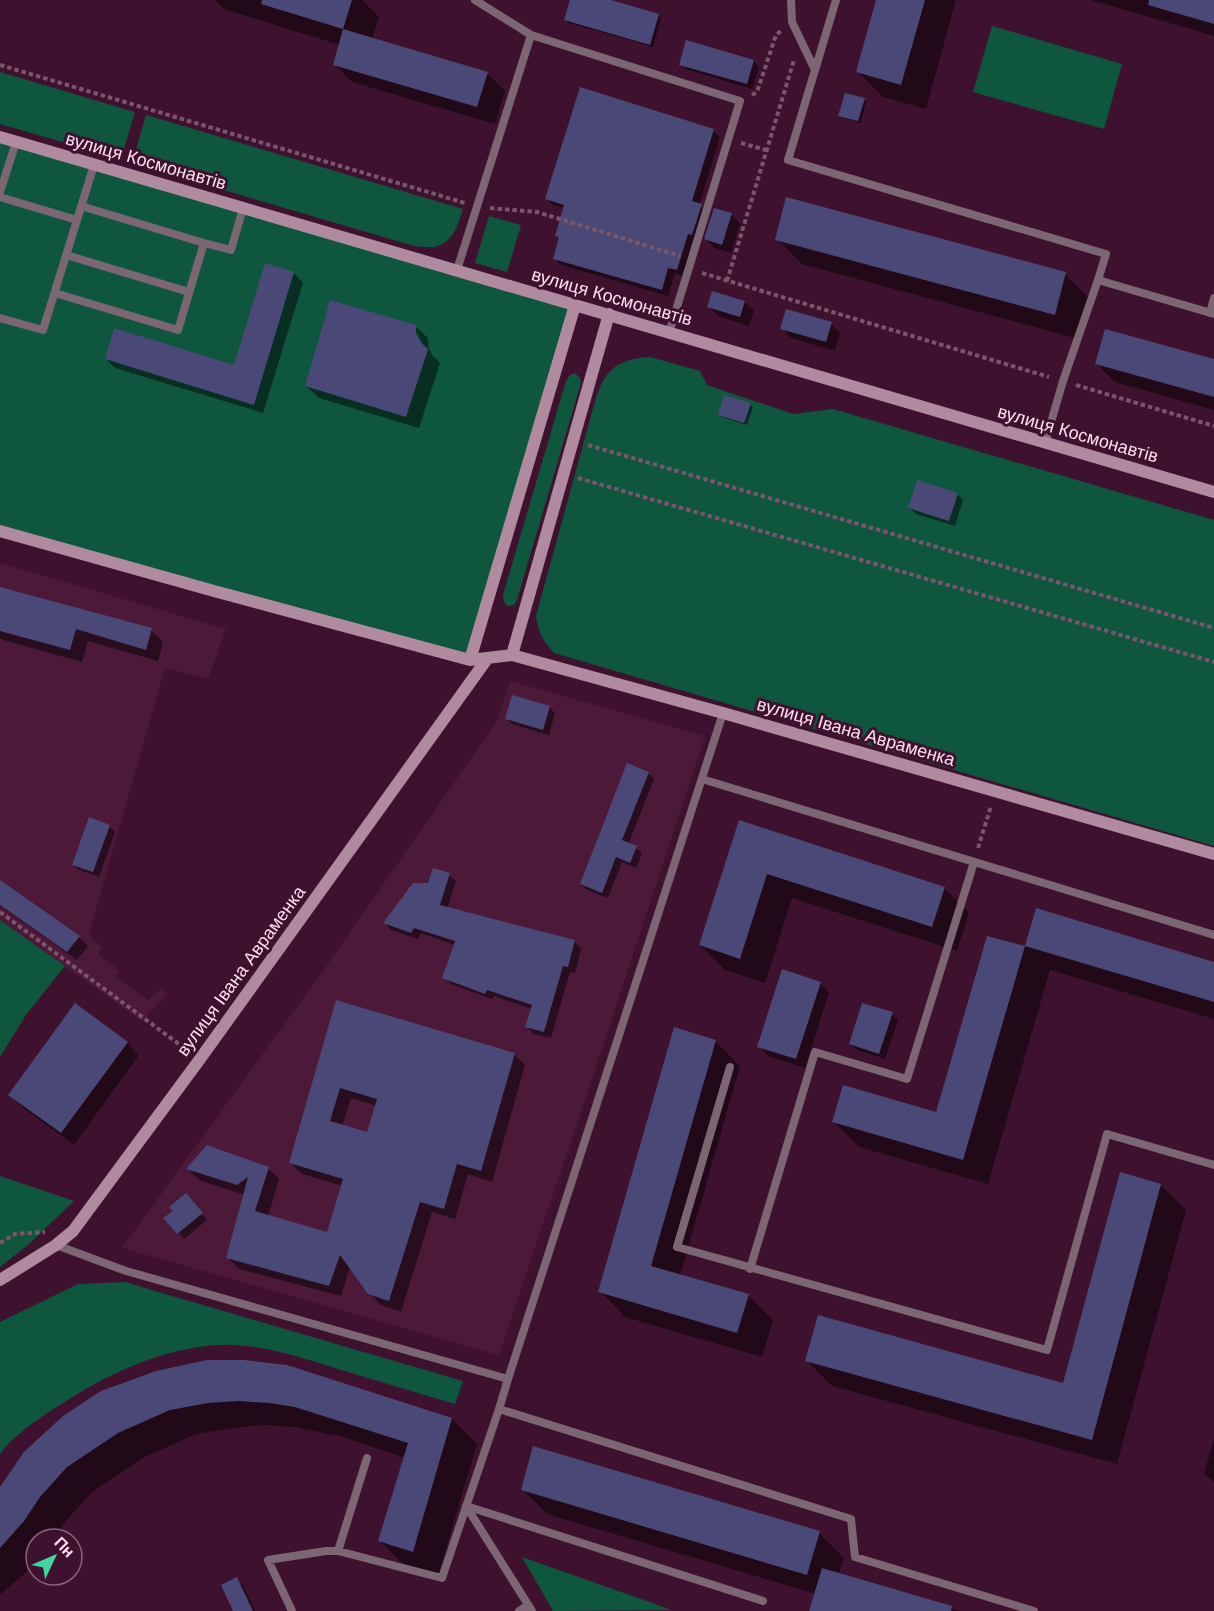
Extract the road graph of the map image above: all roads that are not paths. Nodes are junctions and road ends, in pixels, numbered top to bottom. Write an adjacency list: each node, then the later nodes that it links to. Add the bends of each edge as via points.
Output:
1 (475, 0): 4 (lane)
2 (791, 0): 5 (lane, via 792,22)
3 (836, 0): 5 (lane)
4 (531, 35): 16 (lane); 25 (lane, via 740,101)
5 (815, 70): 17 (lane, via 788,160 1106,254)
6 (0, 137): 7 (street, вулиця Космонавтів)
7 (16, 142): 8 (street, вулиця Космонавтів); 9 (lane)
8 (94, 165): 11 (lane); 12 (street, вулиця Космонавтів)
9 (0, 192)
10 (0, 197): 13 (lane)
11 (81, 206): 13 (lane); 14 (lane)
12 (243, 208): 14 (lane, via 231,250); 16 (street, вулиця Космонавтів)
13 (77, 220): 15 (lane)
14 (204, 243): 18 (lane)
15 (66, 255): 18 (lane); 19 (lane)
16 (457, 270): 21 (street, вулиця Космонавтів)
17 (1098, 280): 22 (lane); 26 (lane)
18 (189, 292): 19 (lane, via 178,330)
19 (55, 293): 24 (lane, via 43,330)
20 (1214, 298): 22 (lane)
21 (575, 305): 23 (street, вулиця Космонавтів); 31 (street)
22 (1212, 313)
23 (609, 314): 25 (street, вулиця Космонавтів); 29 (street)
24 (0, 318)
25 (669, 333): 26 (street, вулиця Космонавтів)
26 (1045, 443): 27 (street, вулиця Космонавтів)
27 (1214, 492)
28 (0, 531): 31 (street, вулиця Івана Авраменка)
29 (512, 656): 30 (street, вулиця Івана Авраменка); 32 (street, вулиця Івана Авраменка)
30 (487, 659): 31 (street, вулиця Івана Авраменка); 39 (street, вулиця Івана Авраменка, via 200,1059 73,1231)
31 (470, 660)
32 (723, 712): 33 (lane); 34 (street, вулиця Івана Авраменка)
33 (702, 779): 35 (lane); 42 (lane)
34 (1214, 854)
35 (974, 862): 36 (lane); 40 (lane, via 907,1079 815,1052)
36 (1214, 934)
37 (730, 1067): 40 (lane, via 676,1247)
38 (1214, 1165): 40 (lane, via 1107,1134 1047,1350)
39 (56, 1245): 41 (street, вулиця Івана Авраменка); 42 (lane, via 126,1271)
40 (750, 1269)
41 (0, 1280)
42 (508, 1379): 43 (lane)
43 (499, 1409): 45 (lane); 51 (lane, via 850,1520 855,1557)
44 (367, 1458): 46 (lane)
45 (466, 1506): 46 (lane, via 442,1578); 47 (lane); 48 (lane)
46 (338, 1551): 49 (lane, via 268,1560)
47 (763, 1600)
48 (530, 1608): 50 (lane)
49 (292, 1611)
50 (519, 1611)
51 (1034, 1611)

